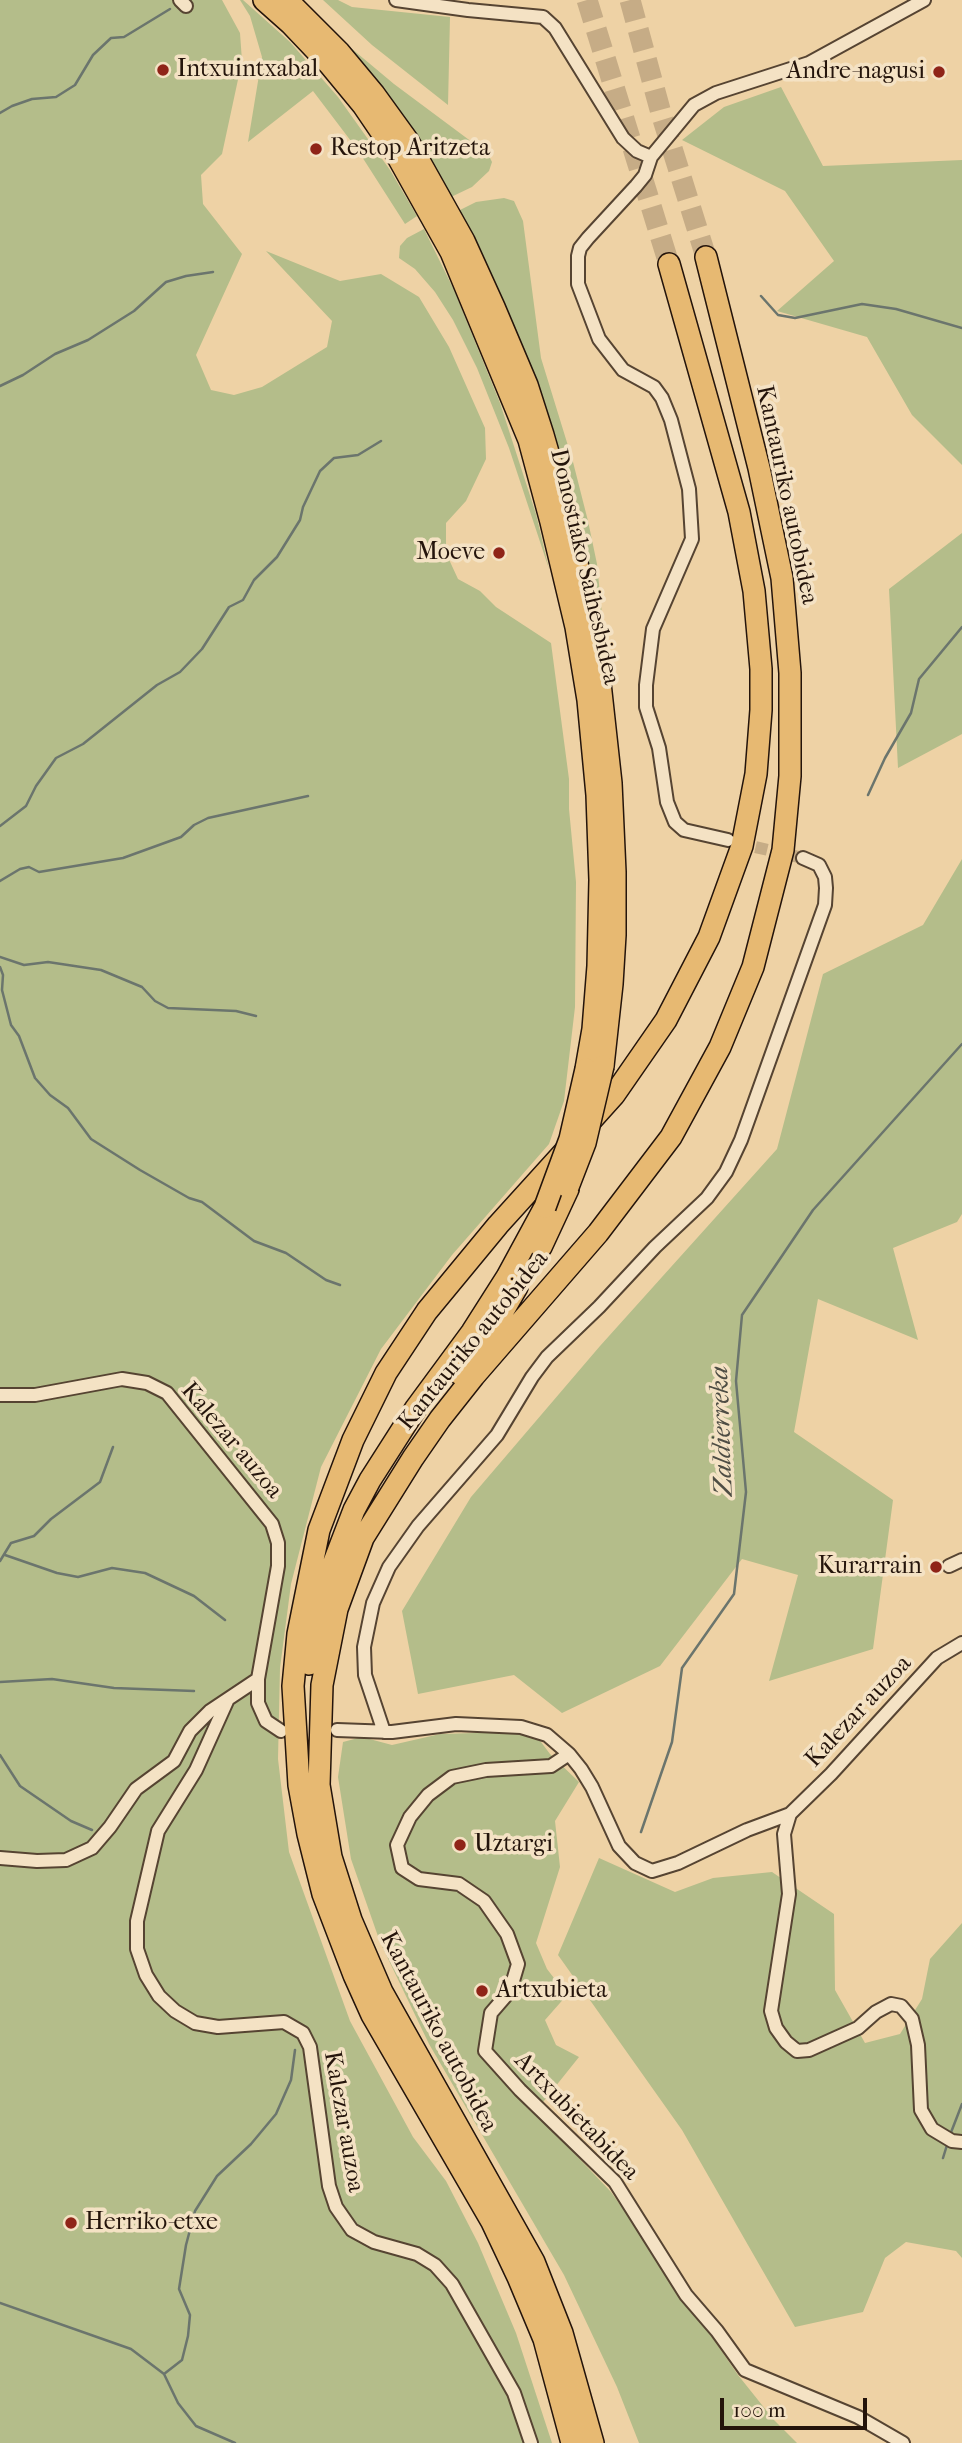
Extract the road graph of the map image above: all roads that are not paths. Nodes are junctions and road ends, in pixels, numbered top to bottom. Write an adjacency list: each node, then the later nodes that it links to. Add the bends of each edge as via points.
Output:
1 (264, 0): 10 (highway, Donostiako Saihesbidea, via 330,65 401,162 451,252 529,440 576,627 597,795 600,940)
2 (287, 0): 10 (highway, Donostiako Saihesbidea, via 339,52 408,141 464,241 527,384 543,435 589,618 610,771 615,935 611,997)
3 (396, 0): 5 (street, via 543,17 622,138)
4 (924, 0): 5 (street, via 808,63 716,93 694,105)
5 (651, 158): 8 (street, via 645,175 580,248 578,284 599,339 612,359 654,387 662,398 690,489 692,539 653,629 646,706 675,822 684,830)
6 (706, 257): 12 (highway, Kantauriko autobidea, via 760,468 782,578 790,673 790,776 783,850 753,967 720,1047 671,1137 598,1233 449,1408)
7 (669, 264): 22 (highway, Kantauriko autobidea, via 739,512 754,591 761,710 756,774 742,846 709,937 666,1020 614,1095 427,1311 386,1373 353,1440 319,1530 298,1634 293,1686)
8 (728, 840)
9 (803, 858): 20 (street, via 818,865 825,877 825,905 726,1172 707,1198 547,1357 497,1435 418,1526 390,1567 373,1603 364,1647 365,1675)
10 (594, 1068): 12 (highway, Donostiako Saihesbidea, bridge, via 585,1143 554,1223 495,1325 406,1450); 22 (highway, Donostiako Saihesbidea, bridge, via 545,1208 519,1257 370,1480 340,1542 312,1639)
11 (0, 1395): 16 (street, Kalezar auzoa, via 35,1395 122,1379 147,1383 167,1393 272,1524 278,1566)
12 (363, 1538): 28 (highway, Kantauriko autobidea, via 337,1609 322,1685 320,1785 331,1857 351,1920 382,1992 534,2262 562,2333)
13 (962, 1560): 14 (street)
14 (949, 1566)
15 (962, 1643): 23 (street, Kalezar auzoa, via 937,1658)
16 (258, 1679): 17 (street); 19 (street, Kalezar auzoa, via 258,1703 266,1721)
17 (228, 1699): 24 (street, via 190,1731 174,1761 136,1788 92,1848 66,1860); 26 (street, Kalezar auzoa, via 196,1770 158,1831 137,1921 138,1949 146,1975 159,1996 195,2023 218,2027 284,2022 303,2033 310,2047 329,2186 336,2207 352,2230 374,2242 417,2254 452,2284 514,2393)
18 (337, 1730): 20 (street, Kalezar auzoa)
19 (281, 1731)
20 (384, 1732): 21 (street, Kalezar auzoa, via 456,1724 521,1727 547,1735)
21 (569, 1754): 23 (street, Kalezar auzoa, via 592,1787 619,1846 635,1863 652,1871); 29 (street, Artxubietabidea, via 551,1766 452,1777 428,1795 410,1817 397,1845 402,1868 419,1879 459,1884 484,1901 506,1934 518,1964 510,1991 491,2013 485,2051 615,2182 686,2295 745,2370 858,2417)
22 (299, 1784): 27 (highway, Kantauriko autobidea, via 323,1894 354,1975 518,2277 544,2339)
23 (790, 1814): 25 (street, via 784,1834 789,1894 771,2011 776,2028 797,2051 809,2050 858,2028 876,2011 891,2004 901,2006 912,2019 918,2046 921,2110 932,2129)
24 (0, 1858)
25 (953, 2140)
26 (531, 2443)
27 (572, 2443)
28 (593, 2443)
29 (903, 2443)

